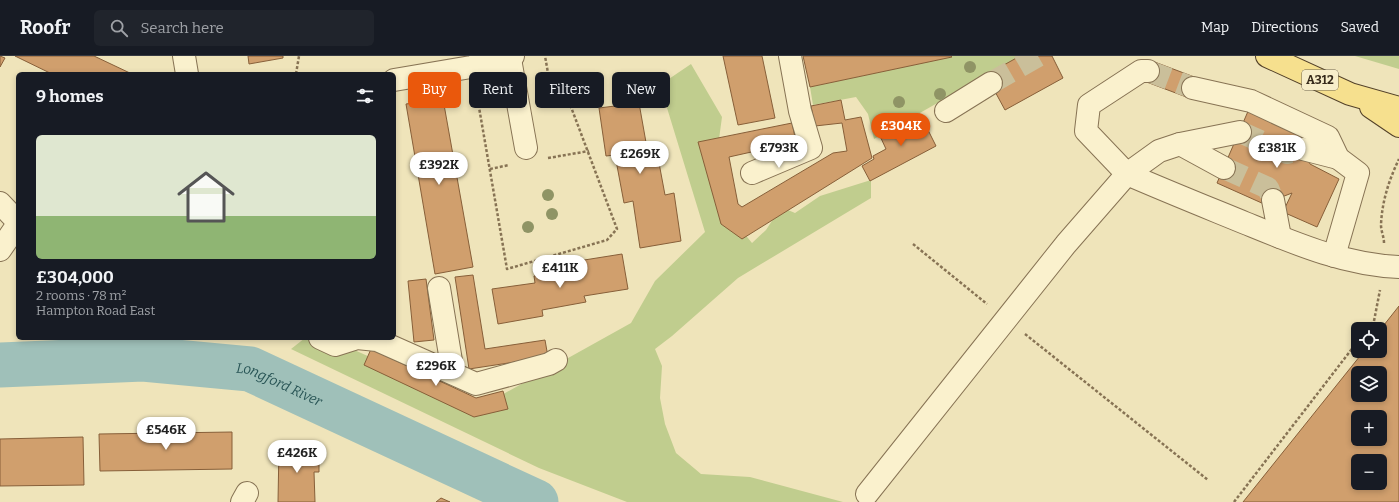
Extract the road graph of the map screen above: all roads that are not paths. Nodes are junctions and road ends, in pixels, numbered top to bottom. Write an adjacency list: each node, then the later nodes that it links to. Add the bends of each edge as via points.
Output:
1 (184, 56): 6 (street)
2 (790, 56): 20 (street, via 800,111 811,148)
3 (1268, 56): 10 (main road, A312)
4 (511, 57): 7 (street, via 471,67); 16 (street)
5 (1148, 71): 21 (street, via 1141,71 1089,105 1086,131)
6 (187, 72)
7 (396, 80)
8 (991, 83): 12 (street)
9 (1193, 88): 18 (street, via 1251,102 1328,137)
10 (1350, 94): 11 (main road, A312); 13 (main road, A312)
11 (1399, 108)
12 (946, 111)
13 (1399, 126)
14 (1240, 132): 15 (street)
15 (1180, 144): 19 (street); 21 (street, via 1159,151)
16 (526, 148)
17 (1303, 149): 18 (street)
18 (1338, 158): 28 (street, via 1358,173)
19 (1224, 168)
20 (752, 173)
21 (1127, 174): 26 (street); 36 (street, via 1052,261)
22 (1273, 200): 26 (street)
23 (0, 203): 24 (street)
24 (16, 221)
25 (16, 226): 27 (street)
26 (1280, 237): 28 (street)
27 (0, 250)
28 (1334, 256): 29 (street)
29 (1399, 267)
30 (440, 288): 35 (street)
31 (324, 340): 32 (street, via 334,345)
32 (350, 340)
33 (377, 340): 35 (street)
34 (556, 360): 35 (street, via 476,384)
35 (453, 373)
36 (867, 494)

